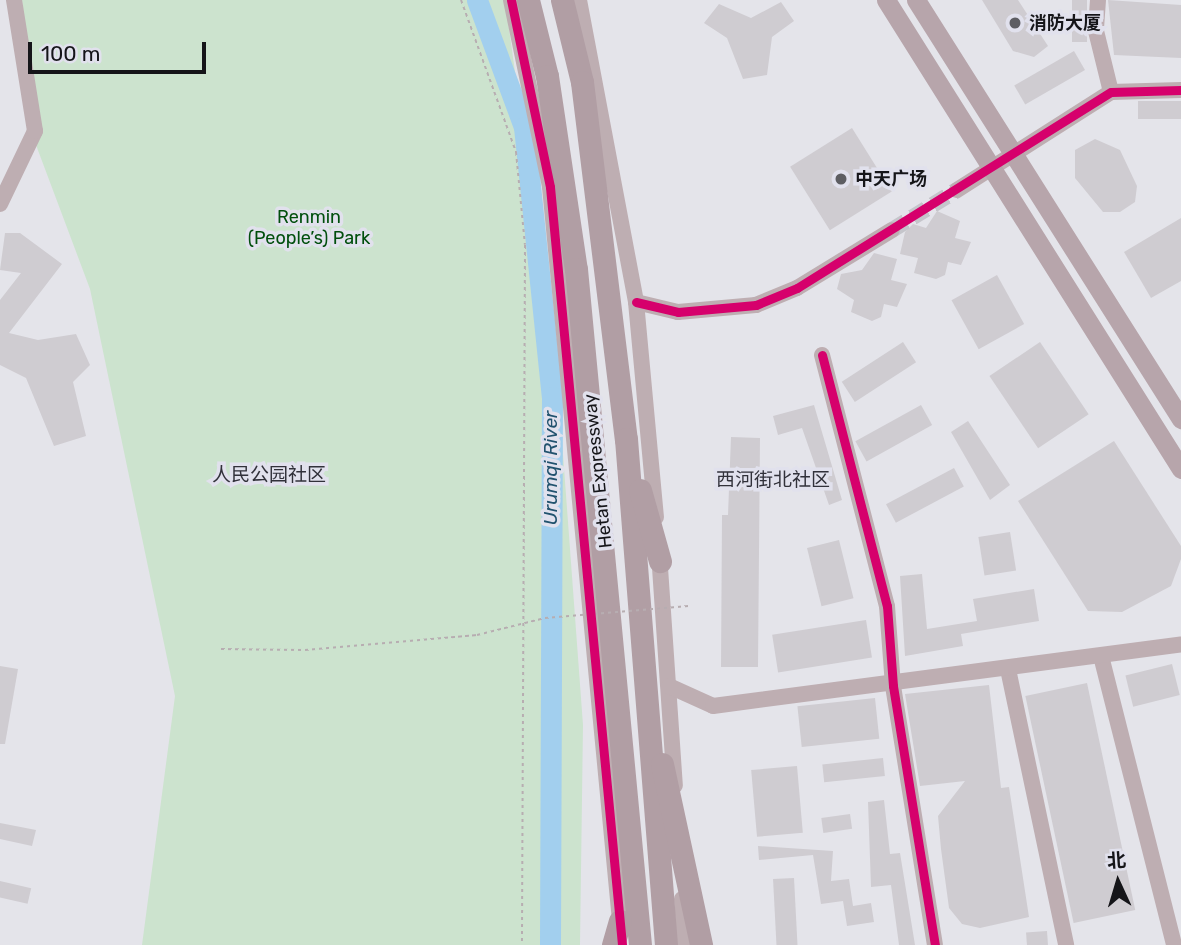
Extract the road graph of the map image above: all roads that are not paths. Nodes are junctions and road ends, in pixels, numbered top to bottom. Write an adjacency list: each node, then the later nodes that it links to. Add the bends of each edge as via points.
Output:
1 (14, 0): 16 (street, via 35,131)
2 (512, 0): 31 (street, via 550,187)
3 (528, 0): 30 (highway, Hetan Expressway, via 547,76 576,269)
4 (562, 0): 14 (highway, Hetan Expressway, via 582,82)
5 (579, 0): 9 (street)
6 (886, 0): 13 (main road)
7 (916, 0): 12 (main road)
8 (1098, 0): 11 (street, via 1096,32)
9 (594, 76): 14 (highway); 18 (street)
10 (1181, 90): 11 (street)
11 (1111, 92): 12 (street)
12 (1018, 155): 13 (street); 20 (main road)
13 (990, 172): 15 (street); 22 (main road)
14 (594, 175): 21 (highway, Hetan Expressway)
15 (957, 190)
16 (0, 204)
17 (892, 230): 18 (street, via 797,288 757,304 678,312)
18 (636, 302): 23 (street)
19 (822, 355): 28 (street, via 887,606)
20 (1181, 419)
21 (626, 439): 23 (highway); 29 (highway, Hetan Expressway)
22 (1181, 469)
23 (660, 561): 27 (street)
24 (1181, 644): 25 (street)
25 (1101, 656): 26 (street); 42 (street)
26 (1008, 669): 28 (street); 41 (street)
27 (669, 686): 28 (street, via 713,706); 32 (street)
28 (892, 686): 40 (street)
29 (643, 687): 32 (highway); 37 (highway, Hetan Expressway)
30 (619, 707): 31 (highway); 36 (highway, Hetan Expressway)
31 (613, 827): 33 (street)
32 (677, 830): 38 (street); 39 (highway)
33 (620, 921): 34 (highway); 35 (street)
34 (612, 945)
35 (622, 945)
36 (640, 945)
37 (666, 945)
38 (685, 945)
39 (702, 945)
40 (935, 945)
41 (1066, 945)
42 (1174, 945)

